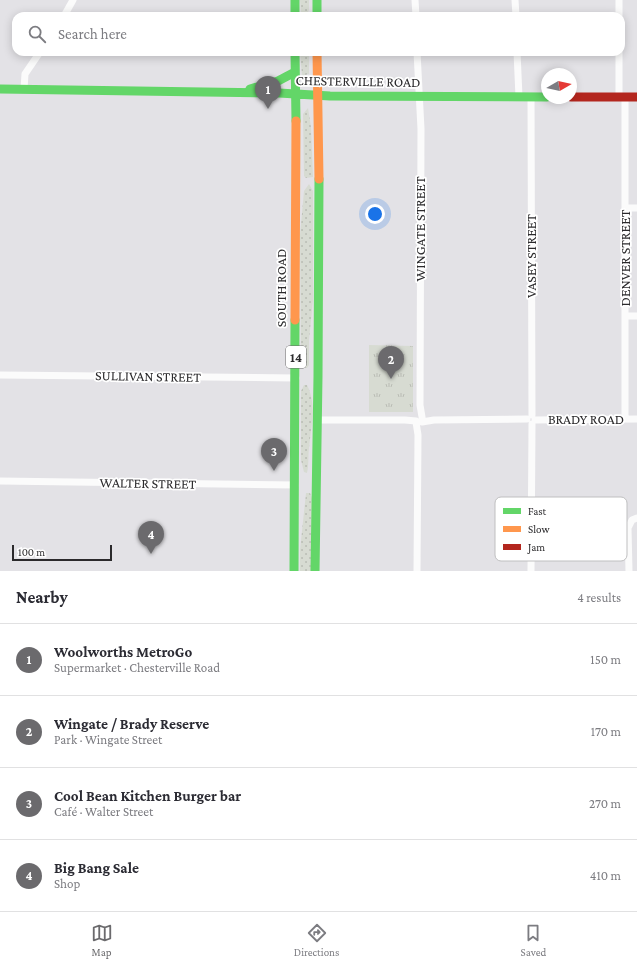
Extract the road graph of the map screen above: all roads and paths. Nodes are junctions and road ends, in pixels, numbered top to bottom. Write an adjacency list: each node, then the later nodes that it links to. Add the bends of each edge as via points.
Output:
1 (73, 0): 7 (street)
2 (295, 0): 8 (main road)
3 (316, 0): 9 (main road)
4 (415, 0): 10 (street)
5 (515, 0): 11 (street)
6 (620, 0): 12 (street)
7 (66, 12)
8 (295, 12)
9 (317, 12)
10 (416, 12)
11 (516, 12)
12 (619, 12)
13 (37, 56): 21 (street, via 25,74)
14 (295, 56): 19 (main road, SOUTH ROAD / 14)
15 (317, 56): 24 (main road, SOUTH ROAD / 14)
16 (417, 56): 25 (street, WINGATE STREET)
17 (517, 56): 26 (street)
18 (619, 56): 30 (street, DENVER STREET)
19 (295, 72): 22 (main road, via 278,81); 23 (main road, SOUTH ROAD / 14)
20 (0, 89): 21 (main road, CHESTERVILLE ROAD)
21 (24, 89): 22 (main road, CHESTERVILLE ROAD)
22 (240, 92): 23 (main road, CHESTERVILLE ROAD)
23 (295, 94): 24 (main road, CHESTERVILLE ROAD); 32 (main road, SOUTH ROAD / 14)
24 (318, 95): 25 (main road, CHESTERVILLE ROAD); 32 (main road, SOUTH ROAD / 14)
25 (419, 96): 26 (main road, CHESTERVILLE ROAD); 42 (street, WINGATE STREET)
26 (519, 97): 27 (main road, CHESTERVILLE ROAD)
27 (531, 97): 28 (main road, CHESTERVILLE ROAD); 43 (street, VASEY STREET)
28 (541, 97)
29 (577, 97): 30 (main road)
30 (622, 97): 31 (main road); 33 (street, DENVER STREET)
31 (637, 97)
32 (307, 182): 38 (main road, SOUTH ROAD / 14); 38 (main road, SOUTH ROAD / 14)
33 (625, 208): 34 (street); 35 (street, DENVER STREET)
34 (637, 208)
35 (625, 316): 36 (street); 39 (street, DENVER STREET)
36 (637, 316)
37 (0, 374): 38 (street, SULLIVAN STREET)
38 (307, 378): 41 (main road, SOUTH ROAD / 14); 45 (main road, SOUTH ROAD / 14)
39 (625, 419): 40 (street, BRADY ROAD); 43 (street, BRADY ROAD)
40 (637, 419)
41 (317, 420): 42 (street, BRADY ROAD); 45 (main road, SOUTH ROAD / 14)
42 (419, 420): 43 (street, BRADY ROAD); 51 (street, WINGATE STREET)
43 (532, 420): 46 (street, VASEY STREET)
44 (0, 481): 45 (street, WALTER STREET)
45 (306, 485): 49 (main road, SOUTH ROAD / 14); 50 (main road, SOUTH ROAD / 14)
46 (531, 497)
47 (634, 519): 53 (street, via 628,528)
48 (531, 561): 52 (street, VASEY STREET)
49 (294, 571)
50 (315, 571)
51 (417, 571)
52 (531, 571)
53 (629, 571)

